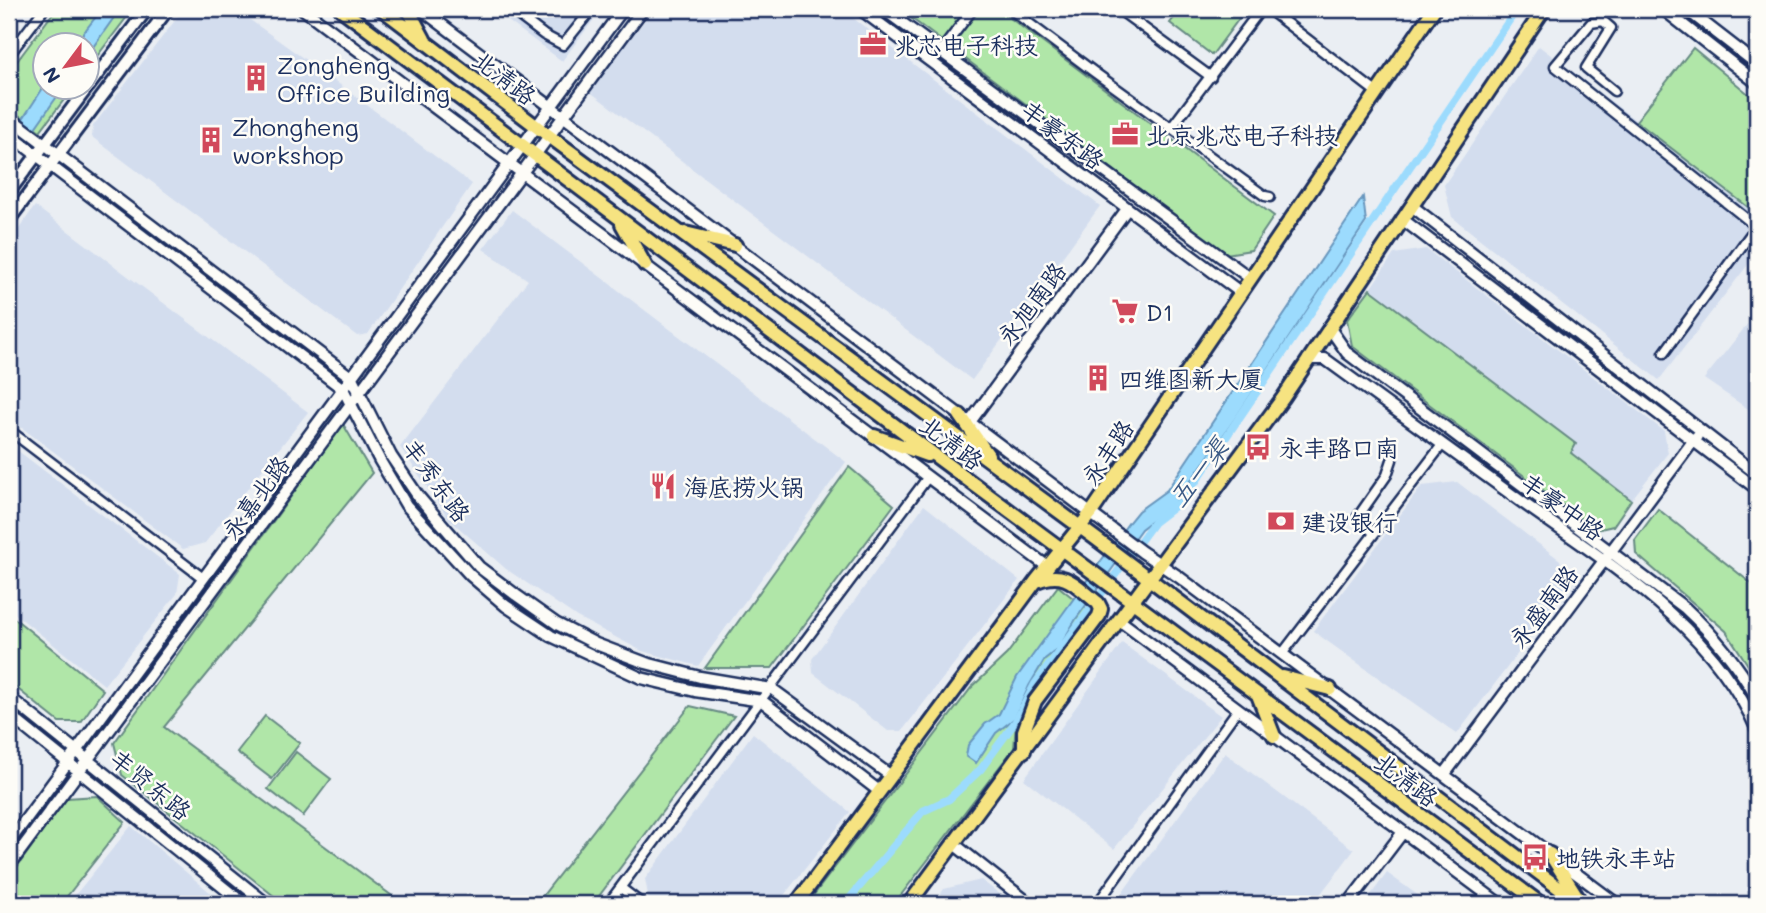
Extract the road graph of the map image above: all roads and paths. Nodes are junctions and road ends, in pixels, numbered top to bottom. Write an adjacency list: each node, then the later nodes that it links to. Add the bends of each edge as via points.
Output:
1 (44, 9): 26 (street)
2 (147, 9): 28 (main road)
3 (168, 9): 44 (main road)
4 (303, 9): 46 (street, 北清路)
5 (341, 9): 42 (main road, 北清路)
6 (382, 9): 24 (main road, 北清路)
7 (408, 9): 24 (main road)
8 (421, 9): 34 (street, 北清路)
9 (510, 9): 10 (street, via 563,45)
10 (592, 9)
11 (623, 9): 34 (street, 永嘉北路)
12 (643, 9): 35 (street, 永嘉北路)
13 (860, 9): 52 (street, 丰豪东路)
14 (883, 9): 25 (street, 丰豪东路)
15 (974, 9): 25 (street)
16 (1010, 9): 38 (street)
17 (1118, 9): 29 (street)
18 (1261, 9): 29 (street)
19 (1269, 9): 32 (street)
20 (1434, 9): 32 (main road, 永丰路)
21 (1544, 9): 51 (main road)
22 (1663, 9): 30 (street)
23 (1686, 9): 27 (street)
24 (426, 43): 37 (main road, 北清路)
25 (941, 51): 59 (street, 丰豪东路)
26 (9, 55)
27 (1757, 64)
28 (102, 68)
29 (1211, 77): 38 (street)
30 (1757, 83)
31 (1614, 91): 62 (street, via 1586,68 1611,28 1603,21 1591,23 1555,66 1755,228)
32 (1376, 92): 59 (main road, 永丰路)
33 (76, 102): 41 (main road)
34 (551, 107): 35 (street, 北清路); 37 (street, 永嘉北路)
35 (564, 116): 40 (street, 永嘉北路); 57 (street, 北清路)
36 (9, 117): 41 (street, 丰秀东路)
37 (536, 127): 40 (main road, 北清路); 42 (street, 永嘉北路)
38 (1171, 128): 50 (street)
39 (9, 134): 43 (street, 丰秀东路)
40 (549, 136): 45 (street, 永嘉北路); 56 (main road, 北清路)
41 (44, 145): 43 (main road); 44 (street, 丰秀东路)
42 (523, 145): 45 (main road, 北清路); 46 (street, 永嘉北路)
43 (31, 152): 47 (street, 丰秀东路); 49 (main road)
44 (58, 155): 47 (main road); 64 (street, 丰秀东路)
45 (536, 155): 48 (street, 永嘉北路); 53 (main road, 北清路)
46 (510, 163): 48 (street, 北清路); 64 (street, 永嘉北路)
47 (48, 167): 55 (main road); 65 (street, 丰秀东路)
48 (522, 173): 58 (street, 北清路); 66 (street, 永嘉北路)
49 (9, 192)
50 (1270, 197)
51 (1412, 206): 54 (main road); 70 (street)
52 (1128, 209): 60 (street, 丰豪东路); 68 (street, 永旭南路)
53 (618, 217): 58 (main road); 74 (main road, 北清路)
54 (1402, 219): 61 (main road); 72 (street)
55 (9, 220)
56 (677, 231): 57 (main road); 76 (main road, 北清路)
57 (735, 245): 68 (street, 北清路)
58 (645, 265): 71 (street, 北清路)
59 (1250, 278): 60 (main road, 永丰路)
60 (1240, 292): 80 (main road, 永丰路)
61 (1329, 327): 63 (main road); 84 (street, 丰豪中路, via 1347,353)
62 (1664, 353)
63 (1308, 359): 73 (street, 丰豪中路, via 1325,359); 86 (main road)
64 (352, 378): 65 (street, 永嘉北路); 66 (street, 丰秀东路)
65 (343, 389): 67 (street, 丰秀东路); 88 (street, 永嘉北路)
66 (360, 391): 67 (street, 永嘉北路); 95 (street, 丰秀东路, via 391,456 418,496 479,567 516,595 567,629 646,663)
67 (351, 402): 100 (street, 丰秀东路, via 405,505 470,575 506,606 551,636 641,677); 107 (street, 永嘉北路)
68 (965, 419): 76 (main road); 80 (street, 北清路)
69 (9, 430): 88 (street)
70 (1701, 430): 72 (street, 永盛南路); 77 (street)
71 (874, 436): 74 (main road); 78 (street, 北清路)
72 (1693, 440): 79 (street); 84 (street, 永盛南路)
73 (1442, 444): 82 (street); 85 (street, 丰豪中路)
74 (941, 460): 83 (main road, 北清路)
75 (1392, 460): 82 (street, via 1357,518)
76 (994, 464): 81 (main road, 北清路)
77 (1757, 474)
78 (928, 477): 87 (street, 北清路); 95 (street)
79 (1757, 489)
80 (1091, 513): 81 (main road, 永丰路); 86 (street, 北清路)
81 (1079, 527): 83 (main road, 永丰路); 89 (main road, 北清路)
82 (1374, 533): 93 (street)
83 (1062, 550): 87 (main road, 永丰路); 91 (main road, 北清路)
84 (1611, 550): 85 (street, 永盛南路); 99 (street, 丰豪中路, via 1713,635)
85 (1603, 561): 103 (street, 丰豪中路, via 1702,643 1721,666); 110 (street, 永盛南路)
86 (1161, 565): 89 (main road); 93 (street, 北清路)
87 (1048, 567): 90 (main road, 永丰路)
88 (203, 578): 105 (street, 永嘉北路)
89 (1149, 579): 91 (main road); 94 (main road, 北清路)
90 (1036, 581): 106 (main road, via 1049,576 1067,579 1101,609 1035,701 1024,731); 111 (main road, 永丰路)
91 (1132, 602): 92 (main road); 97 (main road, 北清路)
92 (1119, 620): 101 (street, 北清路); 106 (main road)
93 (1282, 654): 96 (street, 北清路)
94 (1276, 675): 96 (main road); 130 (main road, 北清路)
95 (772, 688): 100 (street); 111 (street, 丰秀东路)
96 (1330, 689): 110 (street, 北清路)
97 (1258, 695): 104 (main road); 129 (main road, 北清路)
98 (9, 697): 105 (street, 丰贤东路)
99 (1757, 698)
100 (762, 701): 112 (street, 丰秀东路); 118 (street)
101 (1238, 709): 104 (street, 北清路); 126 (street)
102 (9, 715): 108 (street, 丰贤东路)
103 (1757, 730)
104 (1274, 736): 113 (street, 北清路)
105 (76, 751): 107 (street, 丰贤东路); 108 (street, 永嘉北路)
106 (1024, 751): 115 (main road)
107 (87, 760): 109 (street, 永嘉北路); 120 (street, 丰贤东路)
108 (67, 762): 109 (street, 丰贤东路); 114 (street, 永嘉北路)
109 (78, 771): 117 (street, 永嘉北路); 119 (street, 丰贤东路)
110 (1444, 775): 116 (street, 北清路)
111 (891, 776): 112 (main road, 永丰路)
112 (879, 791): 123 (main road, 永丰路)
113 (1403, 832): 127 (street); 128 (street, 北清路)
114 (9, 842)
115 (954, 844): 124 (main road); 125 (street)
116 (1550, 854): 130 (main road); 131 (street, 北清路)
117 (9, 866)
118 (621, 888): 121 (street); 122 (street)
119 (244, 904)
120 (267, 904)
121 (608, 904)
122 (642, 904)
123 (796, 904)
124 (909, 904)
125 (1030, 904)
126 (1097, 904)
127 (1348, 904)
128 (1500, 904)
129 (1541, 904)
130 (1581, 904)
131 (1617, 904)

